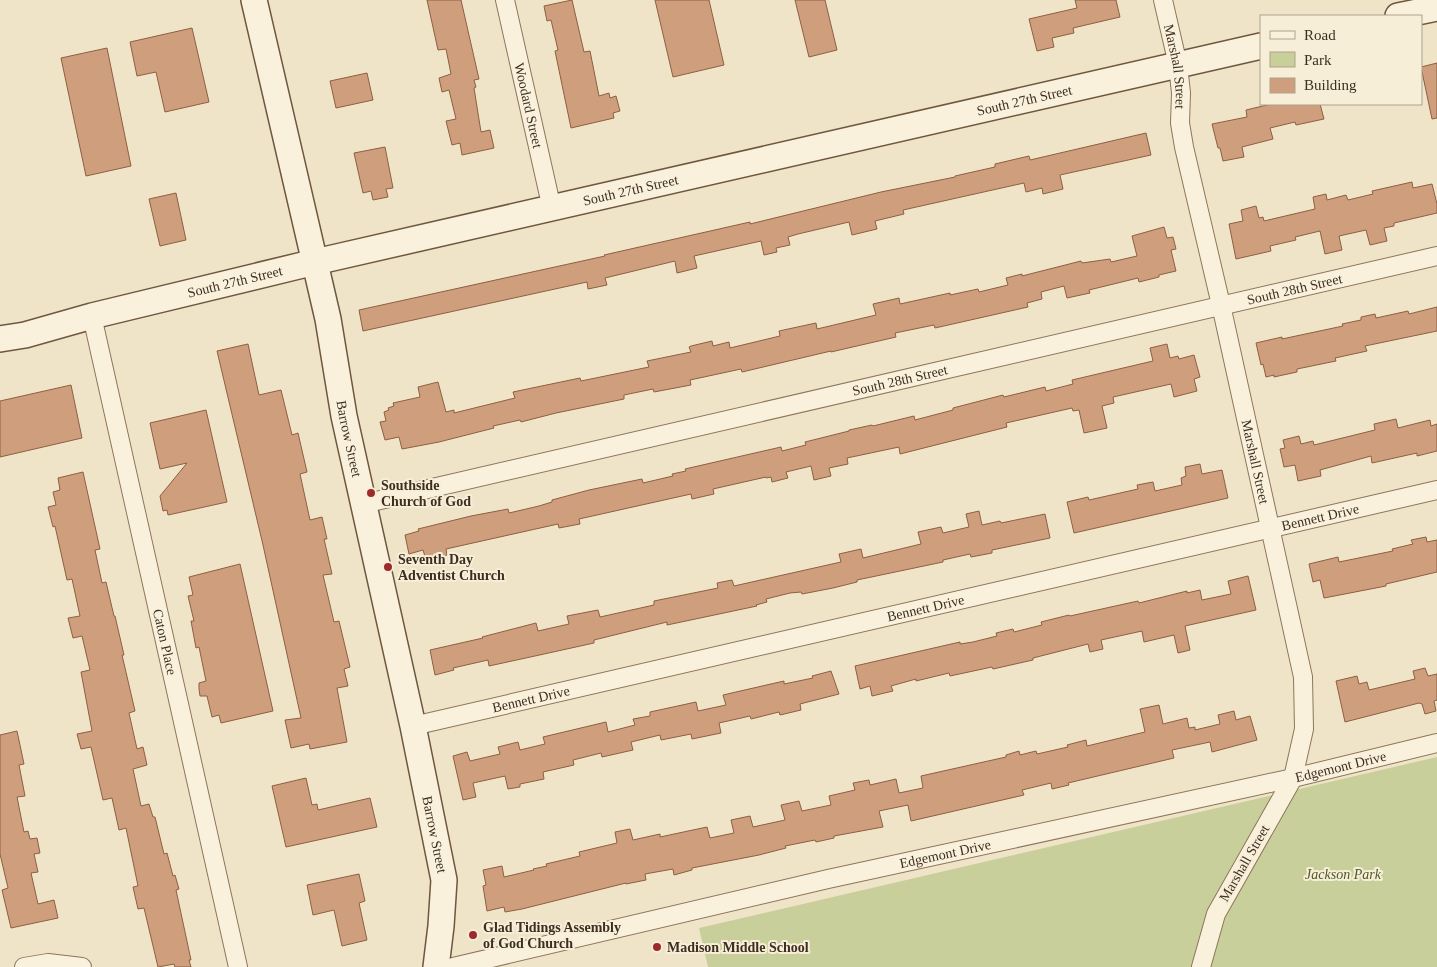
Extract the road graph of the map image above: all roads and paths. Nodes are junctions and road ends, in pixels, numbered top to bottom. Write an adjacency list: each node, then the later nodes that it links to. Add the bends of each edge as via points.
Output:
1 (254, 0): 10 (main road, Barrow Street)
2 (505, 0): 8 (street, Woodard Street)
3 (1163, 0): 7 (street, Marshall Street)
4 (1437, 8): 5 (main road)
5 (1403, 15)
6 (1260, 46): 7 (main road, South 27th Street)
7 (1178, 65): 8 (main road, South 27th Street); 11 (street, Marshall Street, via 1184,147)
8 (552, 209): 10 (main road, South 27th Street)
9 (1437, 256): 11 (street, South 28th Street)
10 (315, 262): 12 (main road, South 27th Street); 15 (main road, Barrow Street)
11 (1221, 305): 15 (street, South 28th Street); 16 (street, Marshall Street)
12 (92, 316): 13 (main road, South 27th Street); 22 (street, Caton Place)
13 (0, 339)
14 (1437, 490): 16 (street, Bennett Drive)
15 (363, 504): 17 (main road, Barrow Street)
16 (1270, 528): 17 (street, Bennett Drive); 19 (street, Marshall Street, via 1303,677 1304,729)
17 (414, 726): 23 (main road, Barrow Street, via 444,880)
18 (1437, 744): 19 (street, Edgemont Drive)
19 (1293, 778): 24 (street, Edgemont Drive, via 828,879); 25 (street, Marshall Street, via 1216,914)
20 (24, 967): 21 (street, via 48,963)
21 (82, 967)
22 (238, 967)
23 (436, 967)
24 (453, 967)
25 (1201, 967)

